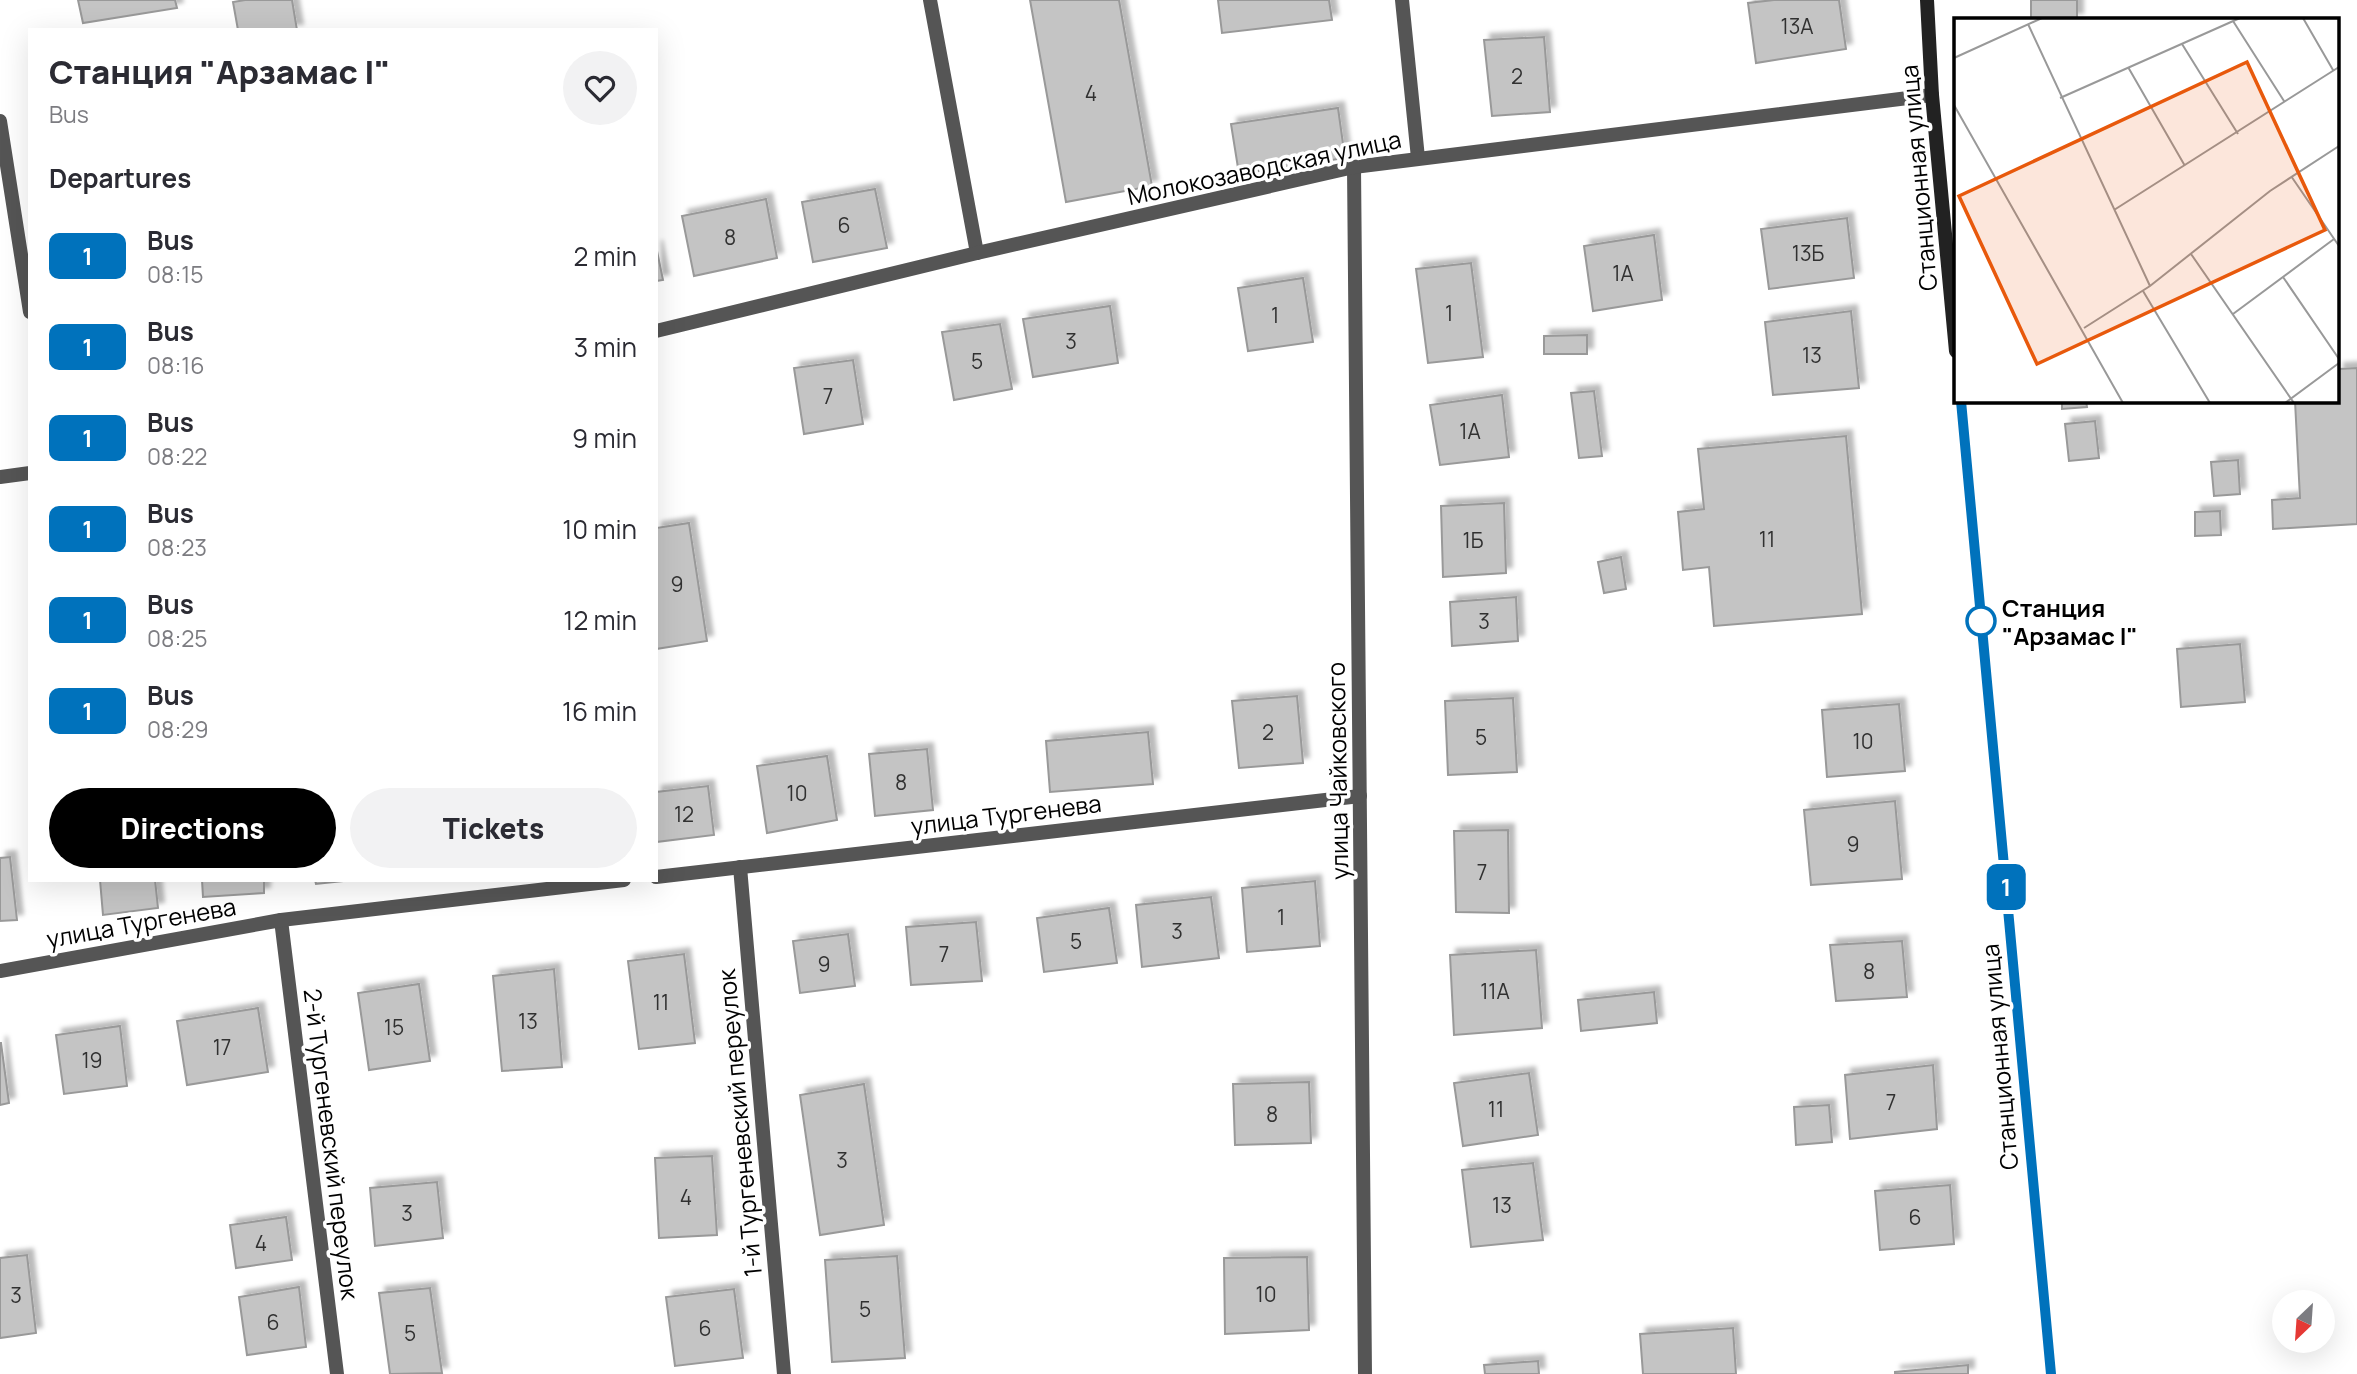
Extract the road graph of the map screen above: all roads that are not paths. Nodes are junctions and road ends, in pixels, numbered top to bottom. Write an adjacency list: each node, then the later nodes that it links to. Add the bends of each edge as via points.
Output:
1 (930, 0): 8 (street)
2 (1402, 0): 6 (street)
3 (1927, 0): 4 (street, Станционная улица)
4 (1932, 95): 6 (street, Молокозаводская улица); 10 (street, Станционная улица)
5 (0, 121): 9 (street)
6 (1418, 158): 7 (street, Молокозаводская улица)
7 (1354, 167): 8 (street, Молокозаводская улица); 15 (street, улица Чайковского)
8 (977, 253): 11 (street, Молокозаводская улица)
9 (28, 299)
10 (1954, 330)
11 (658, 331)
12 (1961, 402): 24 (street, Станционная улица)
13 (28, 473): 14 (street)
14 (0, 477)
15 (1360, 796): 16 (street, улица Тургенева); 23 (street, улица Чайковского)
16 (740, 867): 17 (street, улица Тургенева); 22 (street, 1-й Тургеневский переулок)
17 (658, 877)
18 (606, 882): 19 (street, улица Тургенева)
19 (281, 919): 20 (street, улица Тургенева); 21 (street, 2-й Тургеневский переулок)
20 (0, 971)
21 (337, 1374)
22 (784, 1374)
23 (1365, 1374)
24 (2051, 1374)

